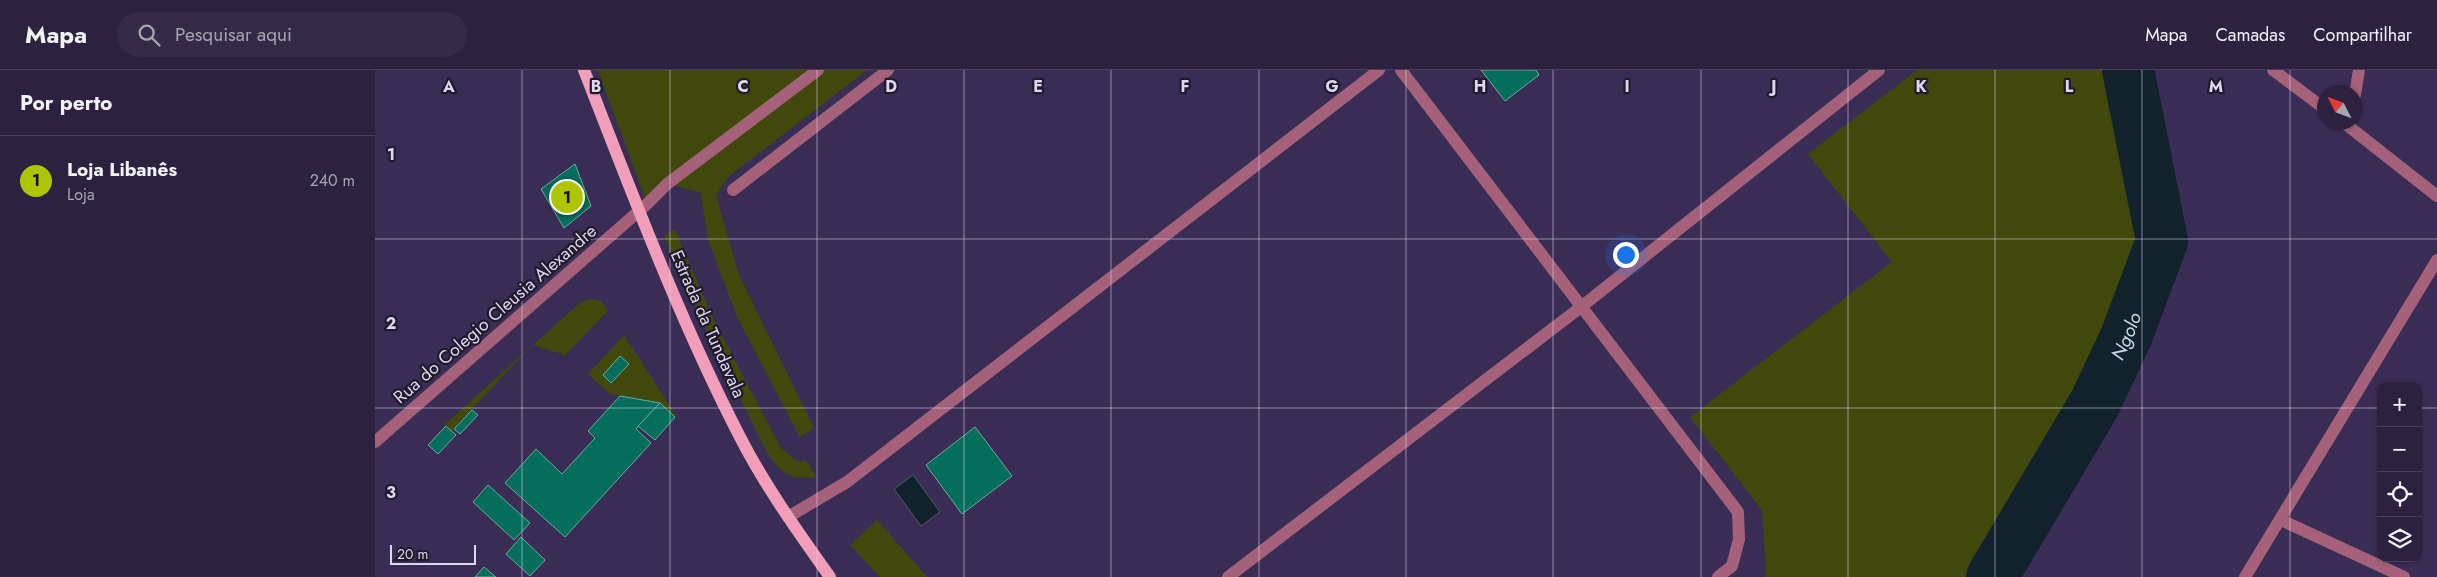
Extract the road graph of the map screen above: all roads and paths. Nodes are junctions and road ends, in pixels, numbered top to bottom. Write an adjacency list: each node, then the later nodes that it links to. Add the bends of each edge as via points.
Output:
1 (584, 70): 14 (main road, Estrada da Tundavala)
2 (818, 70): 14 (street, Rua do Colegio Cleusia Alexandre, via 667,184)
3 (888, 70): 12 (street)
4 (1379, 70): 18 (street, via 847,482)
5 (1401, 70): 16 (street)
6 (1879, 70): 16 (street)
7 (2273, 70): 10 (street)
8 (2359, 70): 9 (street)
9 (2356, 85)
10 (2317, 103)
11 (2354, 130): 13 (street)
12 (733, 190)
13 (2437, 196)
14 (639, 211): 17 (street, Rua do Colegio Cleusia Alexandre); 18 (main road, Estrada da Tundavala, via 740,437)
15 (2437, 260): 19 (street)
16 (1581, 307): 21 (street); 22 (street, via 1738,512 1739,539 1732,566)
17 (375, 442)
18 (787, 517): 20 (main road, Estrada da Tundavala)
19 (2281, 520): 23 (street); 24 (street)
20 (830, 577)
21 (1228, 577)
22 (1718, 577)
23 (2245, 577)
24 (2404, 577)

